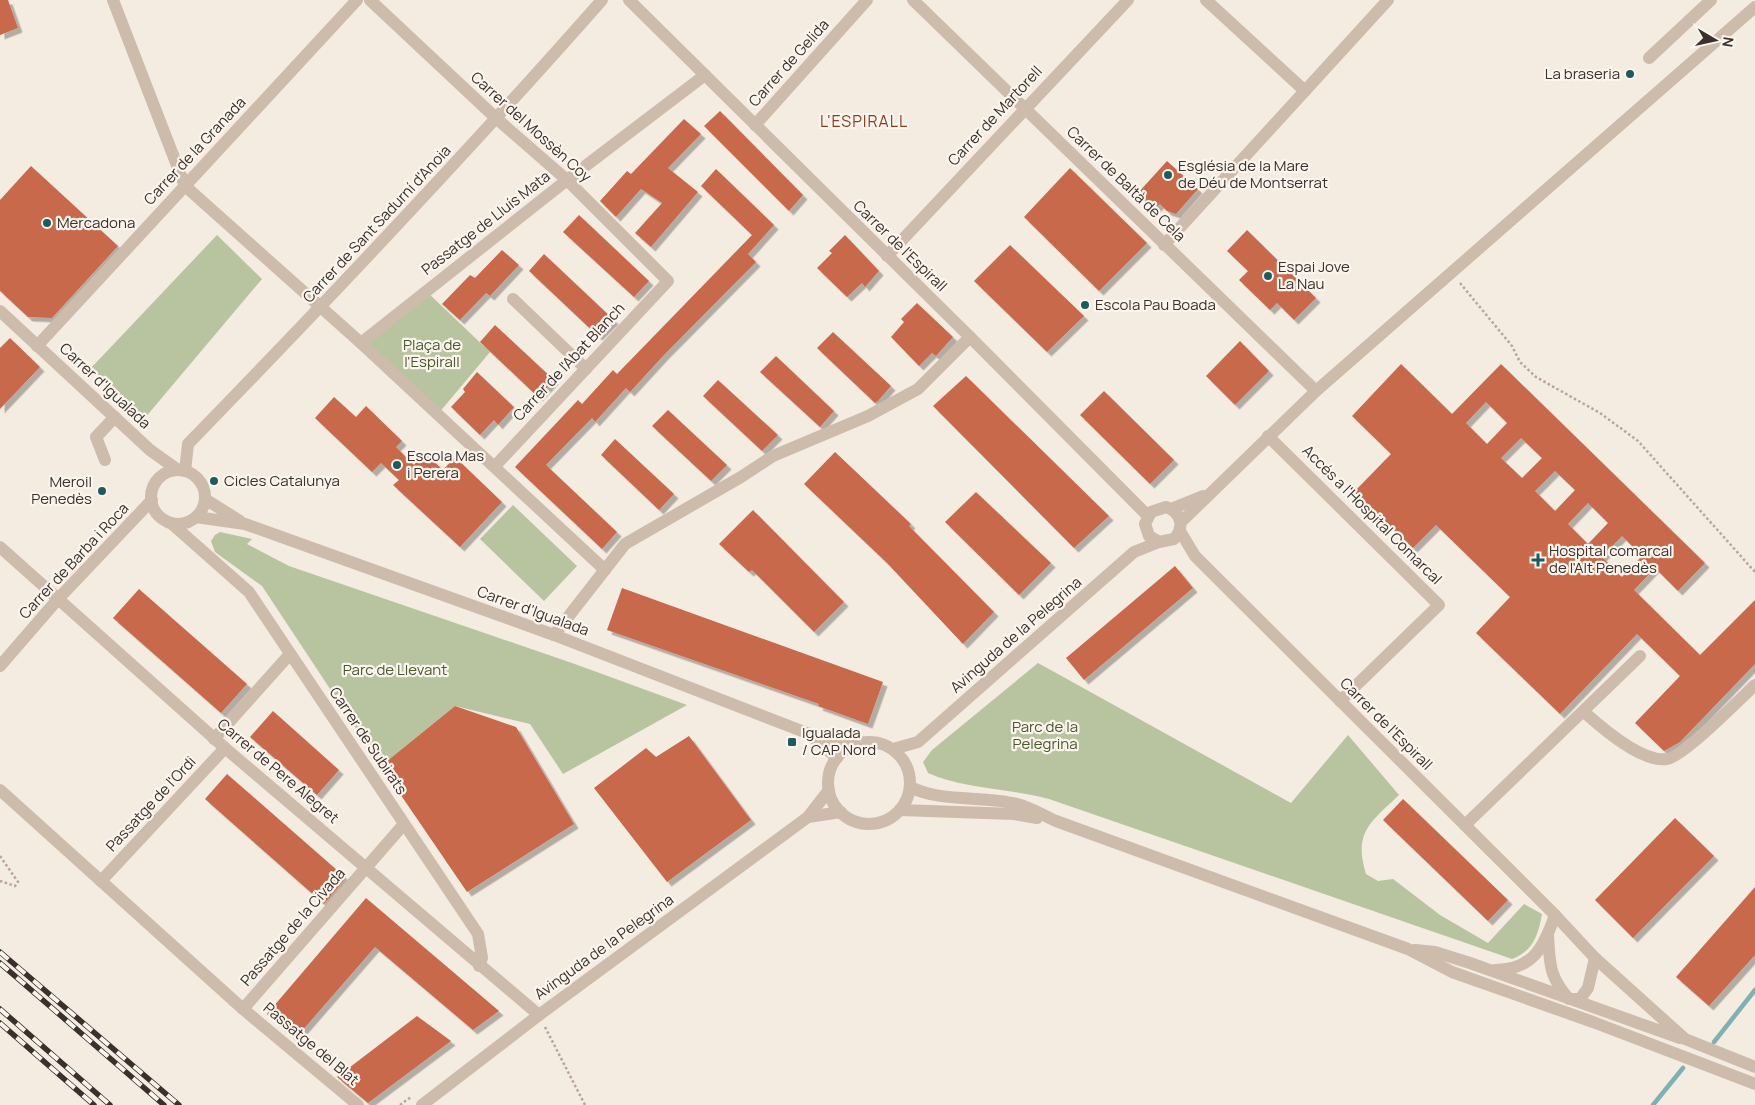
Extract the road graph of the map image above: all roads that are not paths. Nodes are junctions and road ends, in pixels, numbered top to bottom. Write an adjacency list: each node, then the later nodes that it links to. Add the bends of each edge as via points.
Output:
1 (113, 0): 20 (street)
2 (356, 0): 20 (street, Carrer de la Granada)
3 (370, 0): 17 (street, Carrer del Mossèn Coy)
4 (602, 0): 17 (street, Carrer de Sant Sadurní d'Anoia)
5 (629, 0): 14 (street, Carrer de l'Espirall)
6 (867, 0): 18 (street, Carrer de Gelida)
7 (913, 0): 16 (street, Carrer de Baltà de Cela)
8 (1128, 0): 16 (street, Carrer de Martorell)
9 (1206, 0): 15 (street)
10 (1388, 0): 15 (street)
11 (1711, 0): 13 (street)
12 (1755, 7): 31 (street, Avinguda de la Pelegrina)
13 (1649, 58)
14 (705, 75): 18 (street, Carrer de l'Espirall); 19 (street, Passatge de Lluís Mata)
15 (1305, 91): 21 (street)
16 (1025, 108): 21 (street, Carrer de Baltà de Cela); 22 (street, Carrer de Martorell)
17 (496, 120): 19 (street, Carrer del Mossèn Coy); 25 (street, Carrer de Sant Sadurní d'Anoia)
18 (755, 125): 22 (street, Carrer de l'Espirall)
19 (567, 180): 23 (street, Carrer del Mossèn Coy); 28 (street, Passatge de Lluís Mata)
20 (186, 186): 25 (street); 29 (street, Carrer de la Granada)
21 (1164, 244): 31 (street, Carrer de Baltà de Cela)
22 (887, 256): 27 (street, Carrer de l'Espirall)
23 (668, 281): 30 (street, Carrer de l'Abat Blanch)
24 (513, 299): 30 (street)
25 (321, 308): 28 (street); 37 (street, Carrer de Sant Sadurní d'Anoia, via 188,444)
26 (0, 311): 29 (street, Carrer d'Igualada)
27 (970, 337): 43 (street, Carrer de l'Espirall); 54 (street, via 918,389 868,416 773,456 625,544)
28 (361, 343): 36 (street)
29 (37, 346): 32 (street, Carrer d'Igualada)
30 (586, 369): 36 (street, Carrer de l'Abat Blanch)
31 (1316, 391): 33 (street, Avinguda de la Pelegrina)
32 (115, 418): 34 (street, Carrer d'Igualada); 35 (street, via 96,436)
33 (1268, 436): 39 (street, Avinguda de la Pelegrina); 61 (street, Accés a l'Hospital Comarcal, via 1440,605)
34 (150, 450): 37 (street, Carrer d'Igualada); 38 (street, Carrer d'Igualada)
35 (105, 460)
36 (495, 466): 54 (street)
37 (181, 470): 38 (street); 40 (street, via 200,481)
38 (160, 477): 41 (street, via 152,490)
39 (1208, 494): 42 (street); 47 (street, Avinguda de la Pelegrina)
40 (205, 499): 44 (street); 46 (street, Carrer d'Igualada)
41 (152, 500): 45 (street, via 158,514); 55 (street, Carrer de Barba i Roca)
42 (1171, 509): 43 (street, via 1160,507); 47 (street, via 1176,512)
43 (1148, 516): 48 (street, Avinguda de la Pelegrina)
44 (194, 518): 45 (street, via 180,524); 46 (street, Carrer d'Igualada); 51 (street)
45 (171, 523): 51 (street, Carrer de Subirats)
46 (245, 524): 56 (street, Carrer d'Igualada)
47 (1180, 526): 49 (street, Avinguda de la Pelegrina); 53 (street, Carrer de l'Espirall)
48 (1146, 531): 49 (street); 52 (street, Avinguda de la Pelegrina)
49 (1164, 542): 52 (street, Avinguda de la Pelegrina); 53 (street, Carrer de l'Espirall)
50 (0, 547): 55 (street, Carrer de Pere Alegret)
51 (201, 549): 57 (street, Carrer de Subirats, via 248,592)
52 (1134, 552): 65 (street, Avinguda de la Pelegrina)
53 (1195, 556): 61 (street, Carrer de l'Espirall)
54 (605, 570): 56 (street)
55 (58, 598): 59 (street, Carrer de Barba i Roca); 64 (street, Carrer de Pere Alegret)
56 (554, 635): 63 (street, Carrer d'Igualada)
57 (290, 654): 64 (street); 78 (street, Carrer de Subirats)
58 (1640, 656): 62 (street)
59 (0, 666)
60 (1755, 685): 62 (street, via 1687,747 1666,759 1658,759 1625,745)
61 (1340, 701): 79 (street, Carrer de l'Espirall)
62 (1584, 712): 79 (street)
63 (808, 733): 66 (street, Carrer d'Igualada); 69 (street, Carrer d'Igualada)
64 (214, 738): 67 (street, Carrer de Pere Alegret)
65 (918, 742): 68 (street, Avinguda de la Pelegrina); 70 (street, Avinguda de la Pelegrina)
66 (856, 744): 68 (street, via 875,742); 69 (street)
67 (225, 748): 80 (street, Carrer de Pere Alegret); 81 (street, Passatge de l'Ordi)
68 (893, 749): 70 (street)
69 (837, 758): 73 (street, Avinguda de la Pelegrina, via 831,768)
70 (908, 768): 71 (street, Avinguda de la Pelegrina)
71 (910, 786): 74 (street, Avinguda de la Pelegrina); 77 (street, via 938,796 1017,804)
72 (0, 790): 81 (street, Passatge del Blat)
73 (829, 790): 75 (street); 76 (street, Avinguda de la Pelegrina)
74 (900, 810): 75 (street, via 884,821 864,823); 77 (street, via 1014,814)
75 (841, 812): 76 (street, Avinguda de la Pelegrina)
76 (808, 817): 91 (street, Avinguda de la Pelegrina)
77 (1056, 821): 84 (street)
78 (404, 824): 80 (street, Passatge de la Civada); 86 (street, Carrer de Subirats, via 478,934 482,958)
79 (1465, 826): 82 (street, Carrer de l'Espirall)
80 (368, 868): 86 (street, Carrer de Pere Alegret); 90 (street, Passatge de la Civada)
81 (102, 881): 90 (street, Passatge del Blat)
82 (1556, 915): 83 (street); 85 (street, Carrer de l'Espirall)
83 (1548, 936): 87 (street, via 1538,954 1523,965); 89 (street, via 1555,982)
84 (1408, 949): 87 (street, via 1435,952); 88 (street, via 1452,972)
85 (1595, 958): 89 (street, via 1588,988 1580,999); 93 (street, Carrer de l'Espirall)
86 (479, 966): 91 (street, Carrer de Pere Alegret)
87 (1488, 970): 89 (street)
88 (1496, 989): 89 (street, via 1514,986 1552,999); 92 (street)
89 (1569, 999): 92 (street, via 1578,1007 1618,1022); 93 (street)
90 (243, 1009): 96 (street, Passatge del Blat)
91 (538, 1015): 97 (street, Avinguda de la Pelegrina)
92 (1621, 1032): 95 (street)
93 (1685, 1039): 94 (street)
94 (1755, 1067)
95 (1755, 1084)
96 (358, 1105)
97 (422, 1105)

